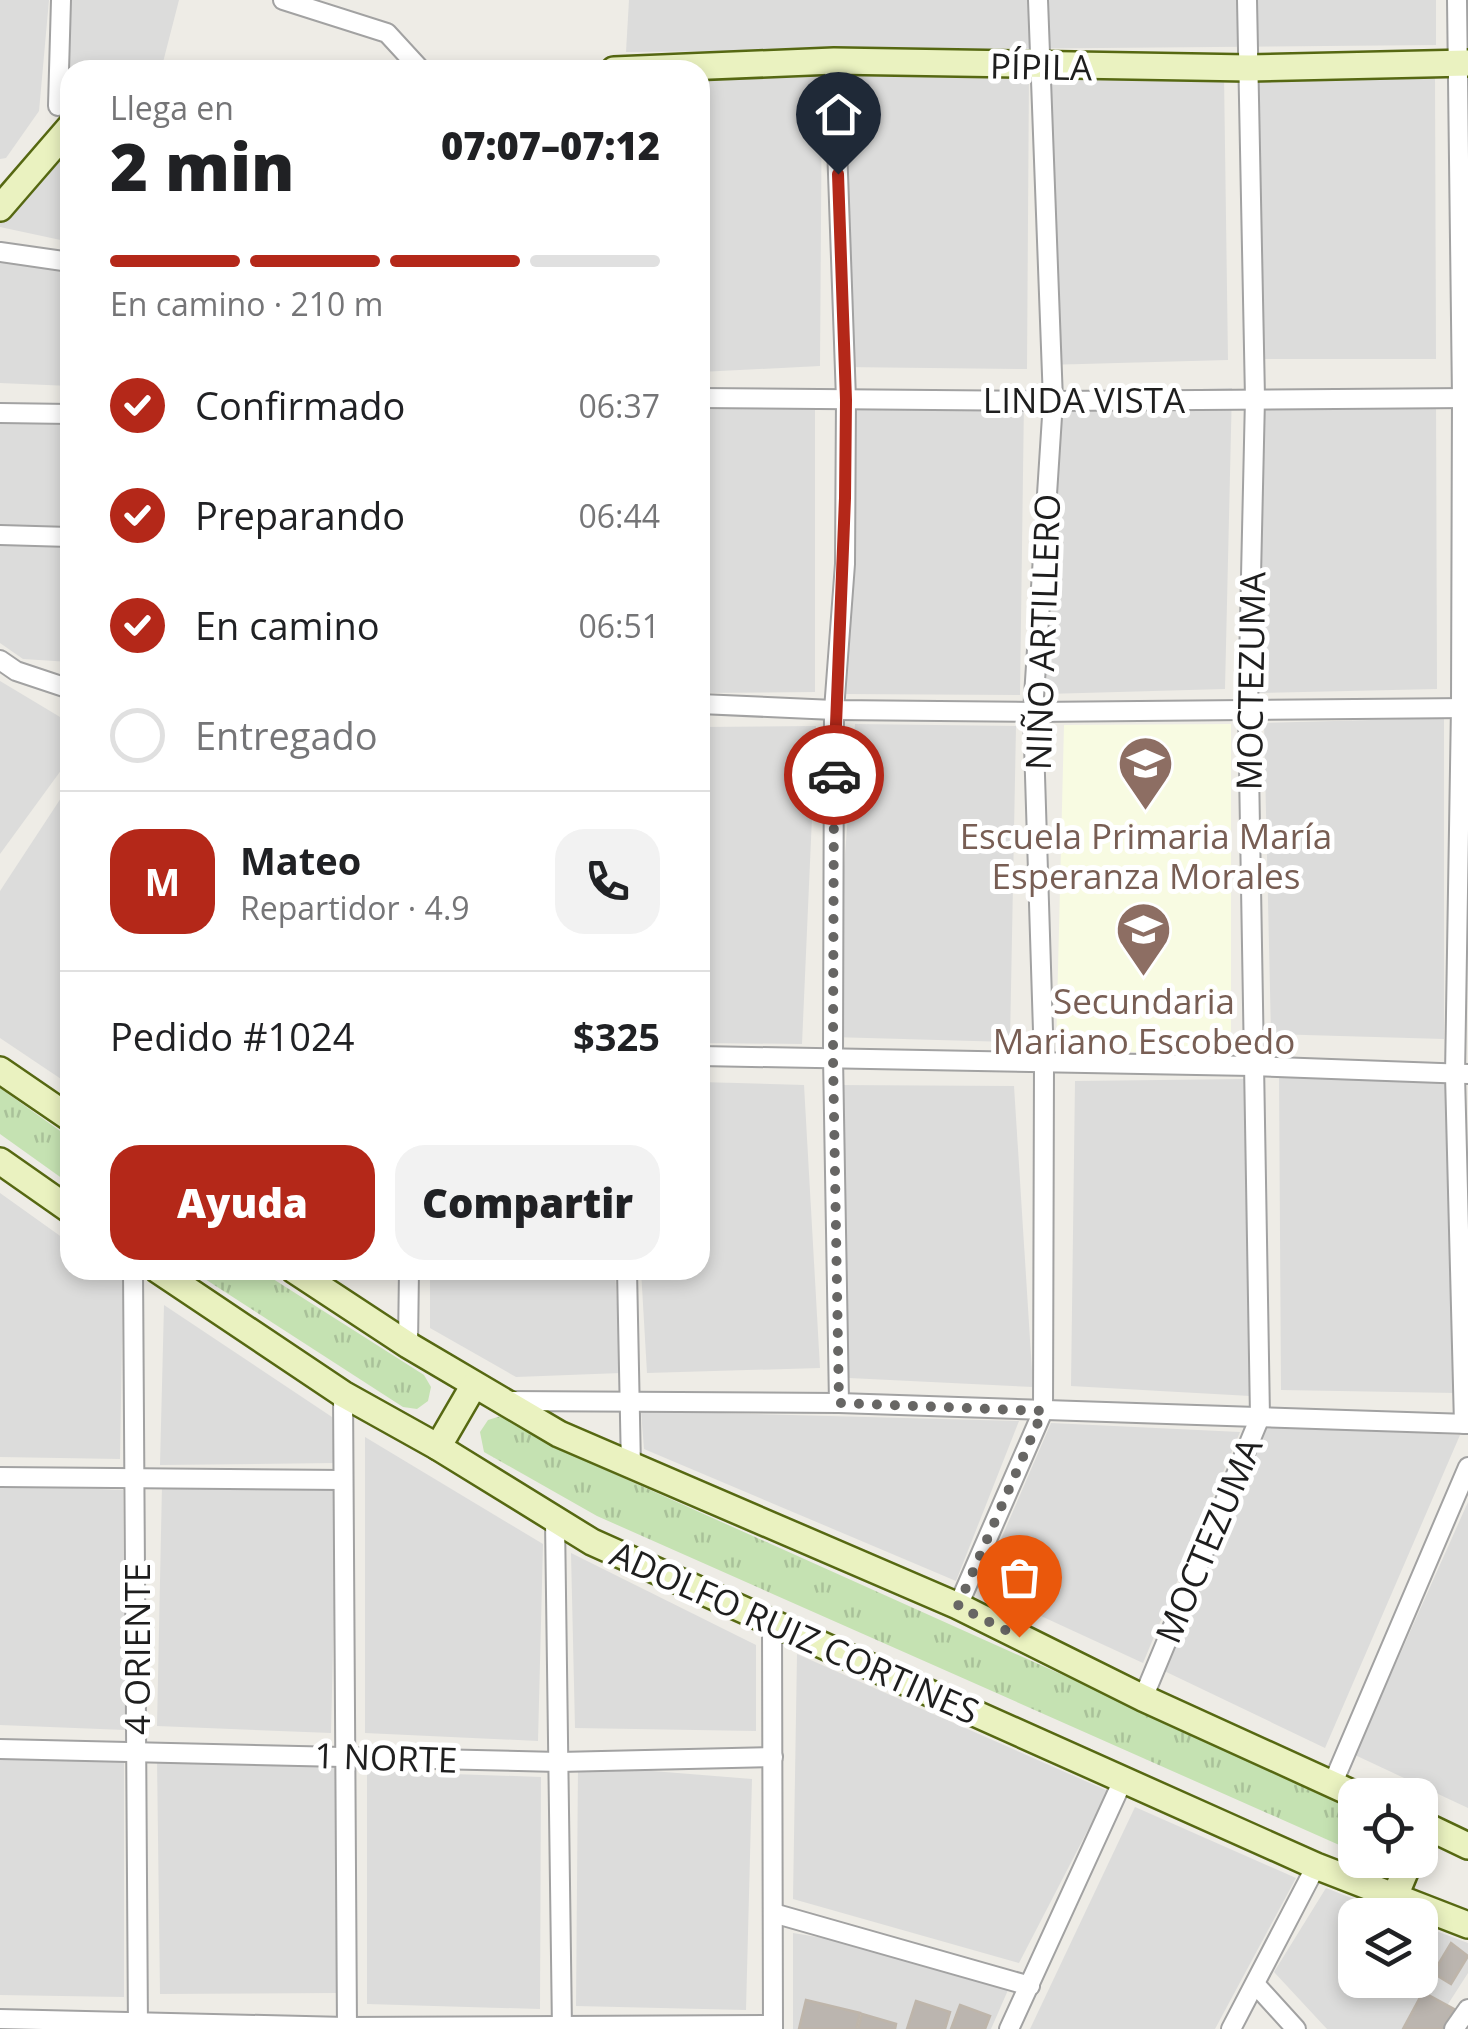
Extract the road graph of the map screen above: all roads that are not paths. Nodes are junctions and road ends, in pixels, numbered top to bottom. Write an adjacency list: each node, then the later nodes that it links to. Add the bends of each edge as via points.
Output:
1 (62, 0): 6 (street)
2 (283, 0): 7 (street, via 386,33)
3 (1038, 0): 11 (street, NIÑO ARTILLERO)
4 (1247, 0): 12 (street, MOCTEZUMA)
5 (1456, 0): 9 (street)
6 (63, 60)
7 (412, 60)
8 (834, 61): 10 (main road, PÍPILA); 11 (main road, PÍPILA); 20 (street)
9 (1463, 63): 12 (main road, PÍPILA); 19 (street)
10 (710, 66)
11 (1040, 67): 12 (main road, PÍPILA); 21 (street, NIÑO ARTILLERO)
12 (1249, 68): 18 (street, MOCTEZUMA)
13 (60, 123): 14 (main road)
14 (0, 208)
15 (0, 252): 16 (street)
16 (60, 261)
17 (710, 398): 20 (street, LINDA VISTA)
18 (1255, 398): 19 (street, LINDA VISTA); 21 (street, LINDA VISTA); 31 (street, MOCTEZUMA)
19 (1465, 398): 29 (street)
20 (846, 400): 21 (street, LINDA VISTA); 30 (street)
21 (1052, 401): 32 (street, NIÑO ARTILLERO)
22 (0, 413): 23 (street)
23 (60, 414)
24 (0, 535): 25 (street)
25 (60, 537)
26 (0, 660): 27 (street)
27 (60, 685)
28 (710, 704): 30 (street)
29 (1465, 707): 31 (street); 38 (street)
30 (834, 710): 32 (street); 34 (street)
31 (1248, 710): 32 (street); 36 (street, MOCTEZUMA)
32 (1033, 712): 35 (street, NIÑO ARTILLERO)
33 (710, 1056): 34 (street)
34 (833, 1057): 35 (street); 52 (street)
35 (1044, 1063): 36 (street); 53 (street, NIÑO ARTILLERO)
36 (1252, 1066): 38 (street); 54 (street, MOCTEZUMA)
37 (0, 1070): 39 (main road)
38 (1461, 1074): 55 (street)
39 (60, 1111)
40 (0, 1161): 41 (main road)
41 (60, 1203)
42 (134, 1280): 60 (street, 4 ORIENTE)
43 (173, 1280): 49 (main road, ADOLFO RUIZ CORTINES)
44 (309, 1280): 47 (main road)
45 (409, 1280): 47 (street)
46 (627, 1280): 51 (street)
47 (408, 1346): 48 (main road)
48 (474, 1386): 50 (main road); 56 (main road)
49 (343, 1394): 56 (main road, ADOLFO RUIZ CORTINES); 61 (street)
50 (500, 1401): 51 (street); 57 (main road)
51 (631, 1402): 52 (street); 57 (street)
52 (839, 1403): 53 (street)
53 (1043, 1411): 54 (street); 63 (street, NIÑO ARTILLERO)
54 (1260, 1417): 55 (street); 65 (street, MOCTEZUMA)
55 (1466, 1424)
56 (438, 1447): 62 (main road, ADOLFO RUIZ CORTINES)
57 (631, 1467): 63 (main road)
58 (1468, 1468): 72 (street)
59 (0, 1478): 60 (street)
60 (135, 1478): 61 (street); 67 (street, 4 ORIENTE)
61 (343, 1480): 68 (street)
62 (556, 1522): 64 (main road, ADOLFO RUIZ CORTINES); 70 (street)
63 (958, 1606): 65 (main road)
64 (772, 1624): 69 (street); 71 (main road, ADOLFO RUIZ CORTINES)
65 (1143, 1698): 73 (main road)
66 (0, 1748): 67 (street, 1 NORTE)
67 (137, 1750): 68 (street, 1 NORTE); 85 (street, 4 ORIENTE)
68 (345, 1756): 70 (street, 1 NORTE); 87 (street)
69 (772, 1757): 70 (street, 1 NORTE); 79 (street)
70 (558, 1762): 88 (street)
71 (1124, 1778): 76 (main road, ADOLFO RUIZ CORTINES); 81 (street)
72 (1349, 1778)
73 (1338, 1787)
74 (1438, 1834): 75 (main road)
75 (1468, 1846)
76 (1316, 1866): 78 (main road, ADOLFO RUIZ CORTINES); 82 (street)
77 (1402, 1878): 78 (main road)
78 (1395, 1896): 80 (main road, ADOLFO RUIZ CORTINES)
79 (773, 1913): 81 (street); 86 (street)
80 (1468, 1925)
81 (1030, 1986): 89 (street)
82 (1256, 1986): 90 (street); 91 (street)
83 (1468, 2009): 92 (street)
84 (0, 2019): 85 (street)
85 (138, 2026): 87 (street)
86 (773, 2027): 88 (street)
87 (346, 2028): 88 (street)
88 (562, 2028)
89 (1009, 2029)
90 (1230, 2029)
91 (1296, 2029)
92 (1454, 2029)

